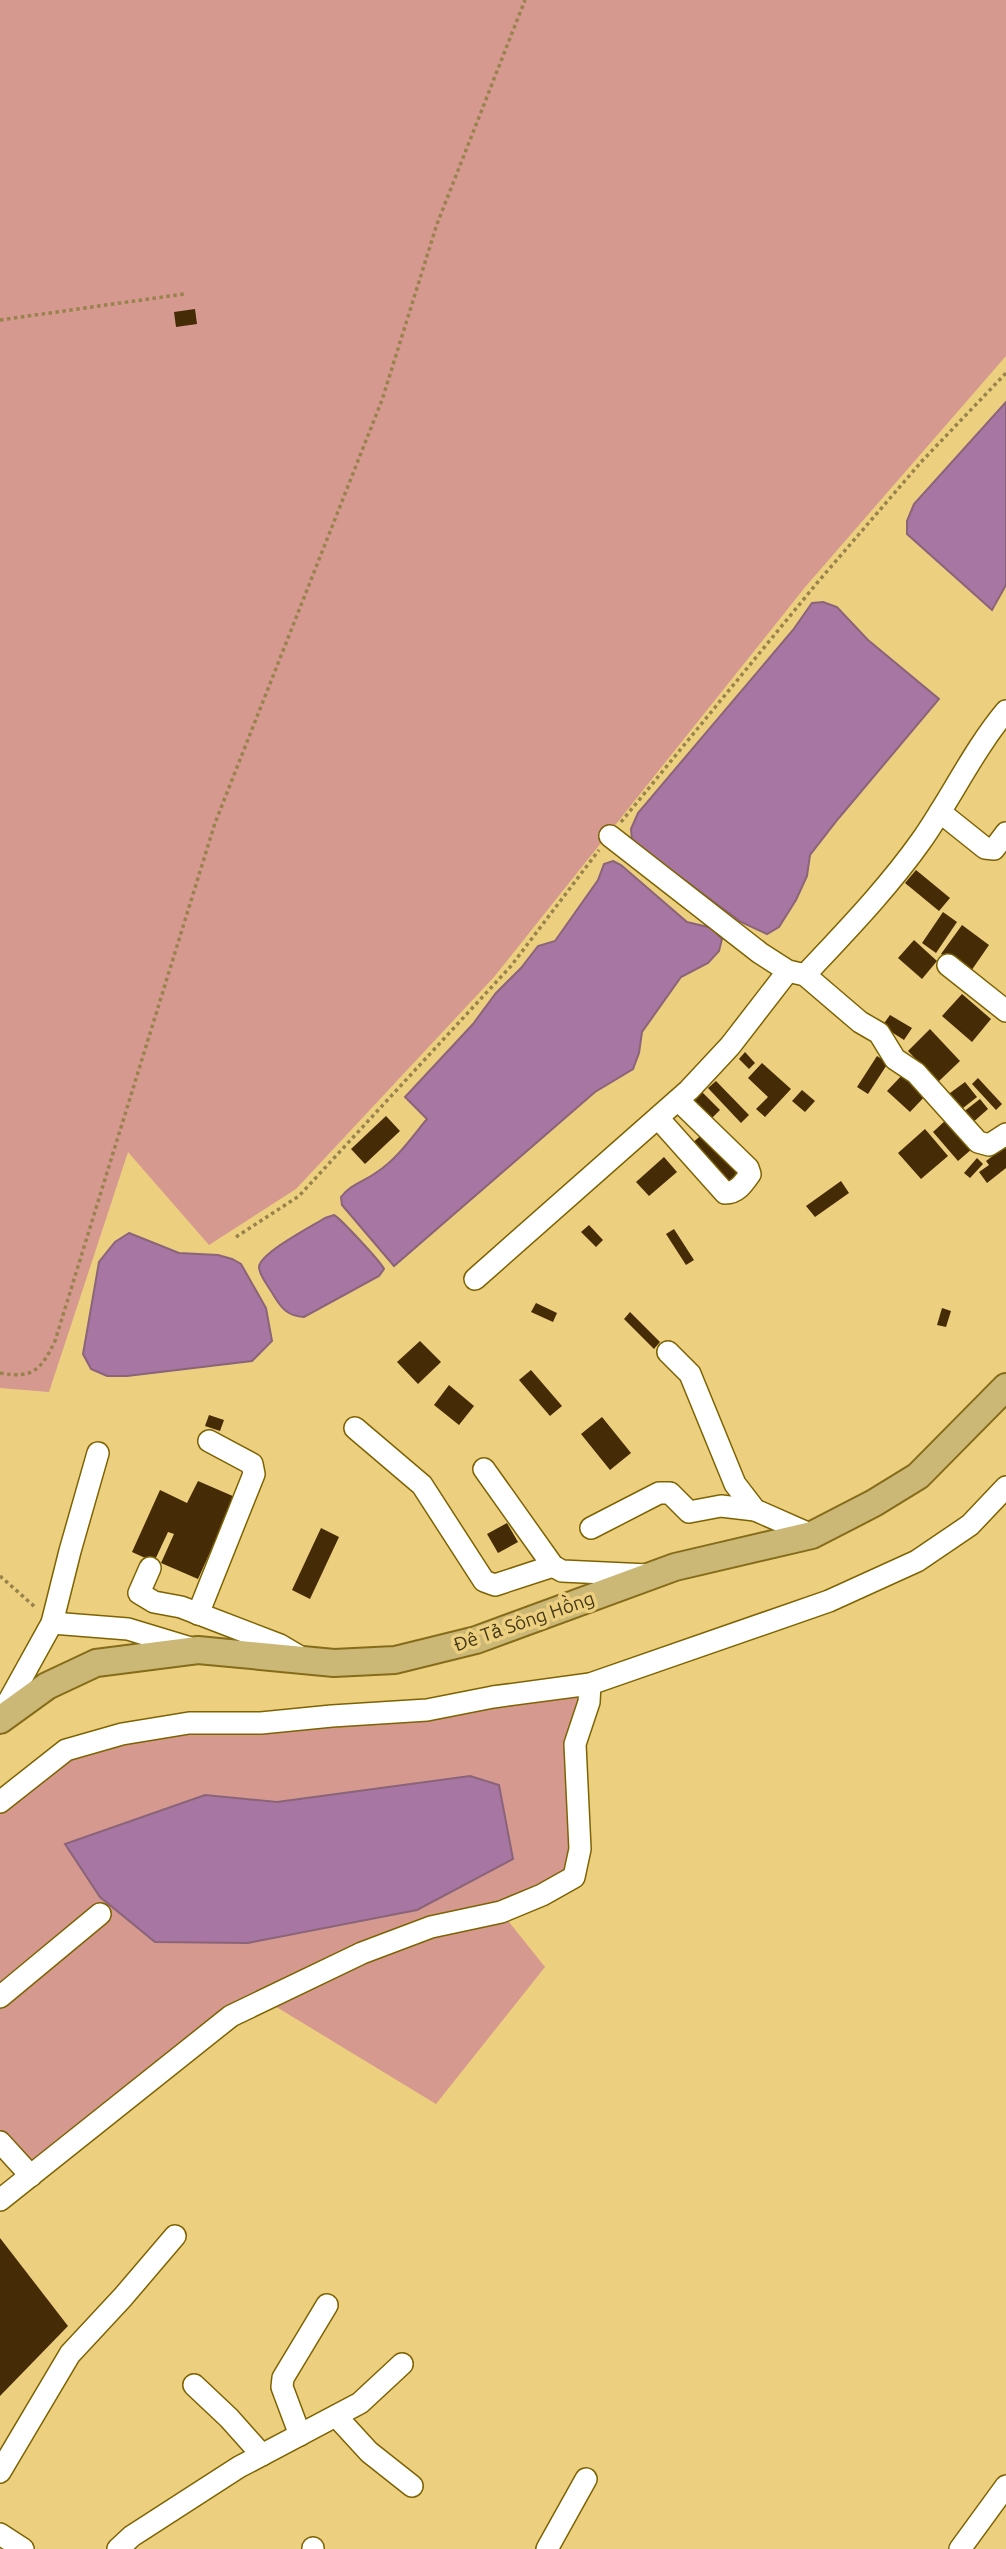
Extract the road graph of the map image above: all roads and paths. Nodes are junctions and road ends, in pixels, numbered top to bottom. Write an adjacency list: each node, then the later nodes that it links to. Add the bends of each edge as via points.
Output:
1 (524, 0): 18 (path, via 437,224 382,400 215,823 55,1341 35,1371 19,1376)
2 (184, 294): 3 (path)
3 (0, 320)
4 (1006, 373): 8 (path, via 922,461 817,583)
5 (1006, 711): 6 (street)
6 (940, 812): 7 (street, via 985,848 994,849); 10 (street, via 886,884)
7 (1006, 833)
8 (610, 836): 10 (street, via 760,953); 15 (path, via 511,966 327,1166 299,1196)
9 (948, 965): 11 (street)
10 (797, 973): 12 (street); 14 (street, via 879,1033 895,1059 916,1073 978,1142 989,1145)
11 (1004, 1006)
12 (678, 1100): 13 (street); 13 (street, via 748,1168 750,1174 743,1185 725,1192)
13 (658, 1118): 16 (street)
14 (1006, 1134)
15 (236, 1237)
16 (475, 1279)
17 (668, 1352): 25 (street, via 690,1374 734,1484)
18 (0, 1373)
19 (1006, 1387): 27 (main road, Đê Tả Sông Hồng, via 918,1476)
20 (355, 1428): 28 (street, via 422,1485 484,1581 495,1585)
21 (209, 1441): 32 (street, via 252,1464 254,1474)
22 (98, 1453): 33 (street)
23 (484, 1469): 28 (street)
24 (1006, 1487): 36 (street, via 970,1525 917,1561 830,1601)
25 (755, 1510): 26 (street, via 721,1506 689,1512 670,1493 659,1493); 27 (street)
26 (591, 1528)
27 (812, 1535): 30 (main road, Đê Tả Sông Hồng)
28 (553, 1566): 30 (street, via 562,1571)
29 (150, 1568): 32 (street, via 139,1593)
30 (653, 1575): 35 (main road, Đê Tả Sông Hồng, via 476,1640 396,1660)
31 (0, 1576): 33 (path)
32 (198, 1614): 35 (street, via 280,1645)
33 (52, 1623): 34 (street, via 128,1629); 37 (street)
34 (198, 1650): 35 (main road, Đê Tả Sông Hồng); 37 (main road, Đê Tả Sông Hồng, via 96,1663 47,1686)
35 (307, 1661)
36 (590, 1684): 38 (street, via 426,1710 261,1723 189,1723 122,1734 66,1750); 42 (street, via 575,1744 580,1849 574,1877 501,1912 431,1927 362,1953 231,2016)
37 (0, 1718)
38 (0, 1802)
39 (100, 1914): 40 (street)
40 (0, 1997)
41 (0, 2142): 42 (street)
42 (31, 2176): 43 (street)
43 (0, 2200)
44 (174, 2236): 51 (street, via 70,2354)
45 (327, 2305): 49 (street, via 283,2378 282,2387)
46 (402, 2364): 48 (street, via 360,2403)
47 (194, 2385): 50 (street)
48 (336, 2416): 49 (street); 53 (street, via 369,2452)
49 (300, 2435): 50 (street)
50 (262, 2455): 57 (street)
51 (0, 2472)
52 (586, 2479): 58 (street)
53 (412, 2486)
54 (1006, 2486): 59 (street)
55 (0, 2534): 56 (street)
56 (23, 2549)
57 (118, 2549)
58 (547, 2549)
59 (960, 2549)

